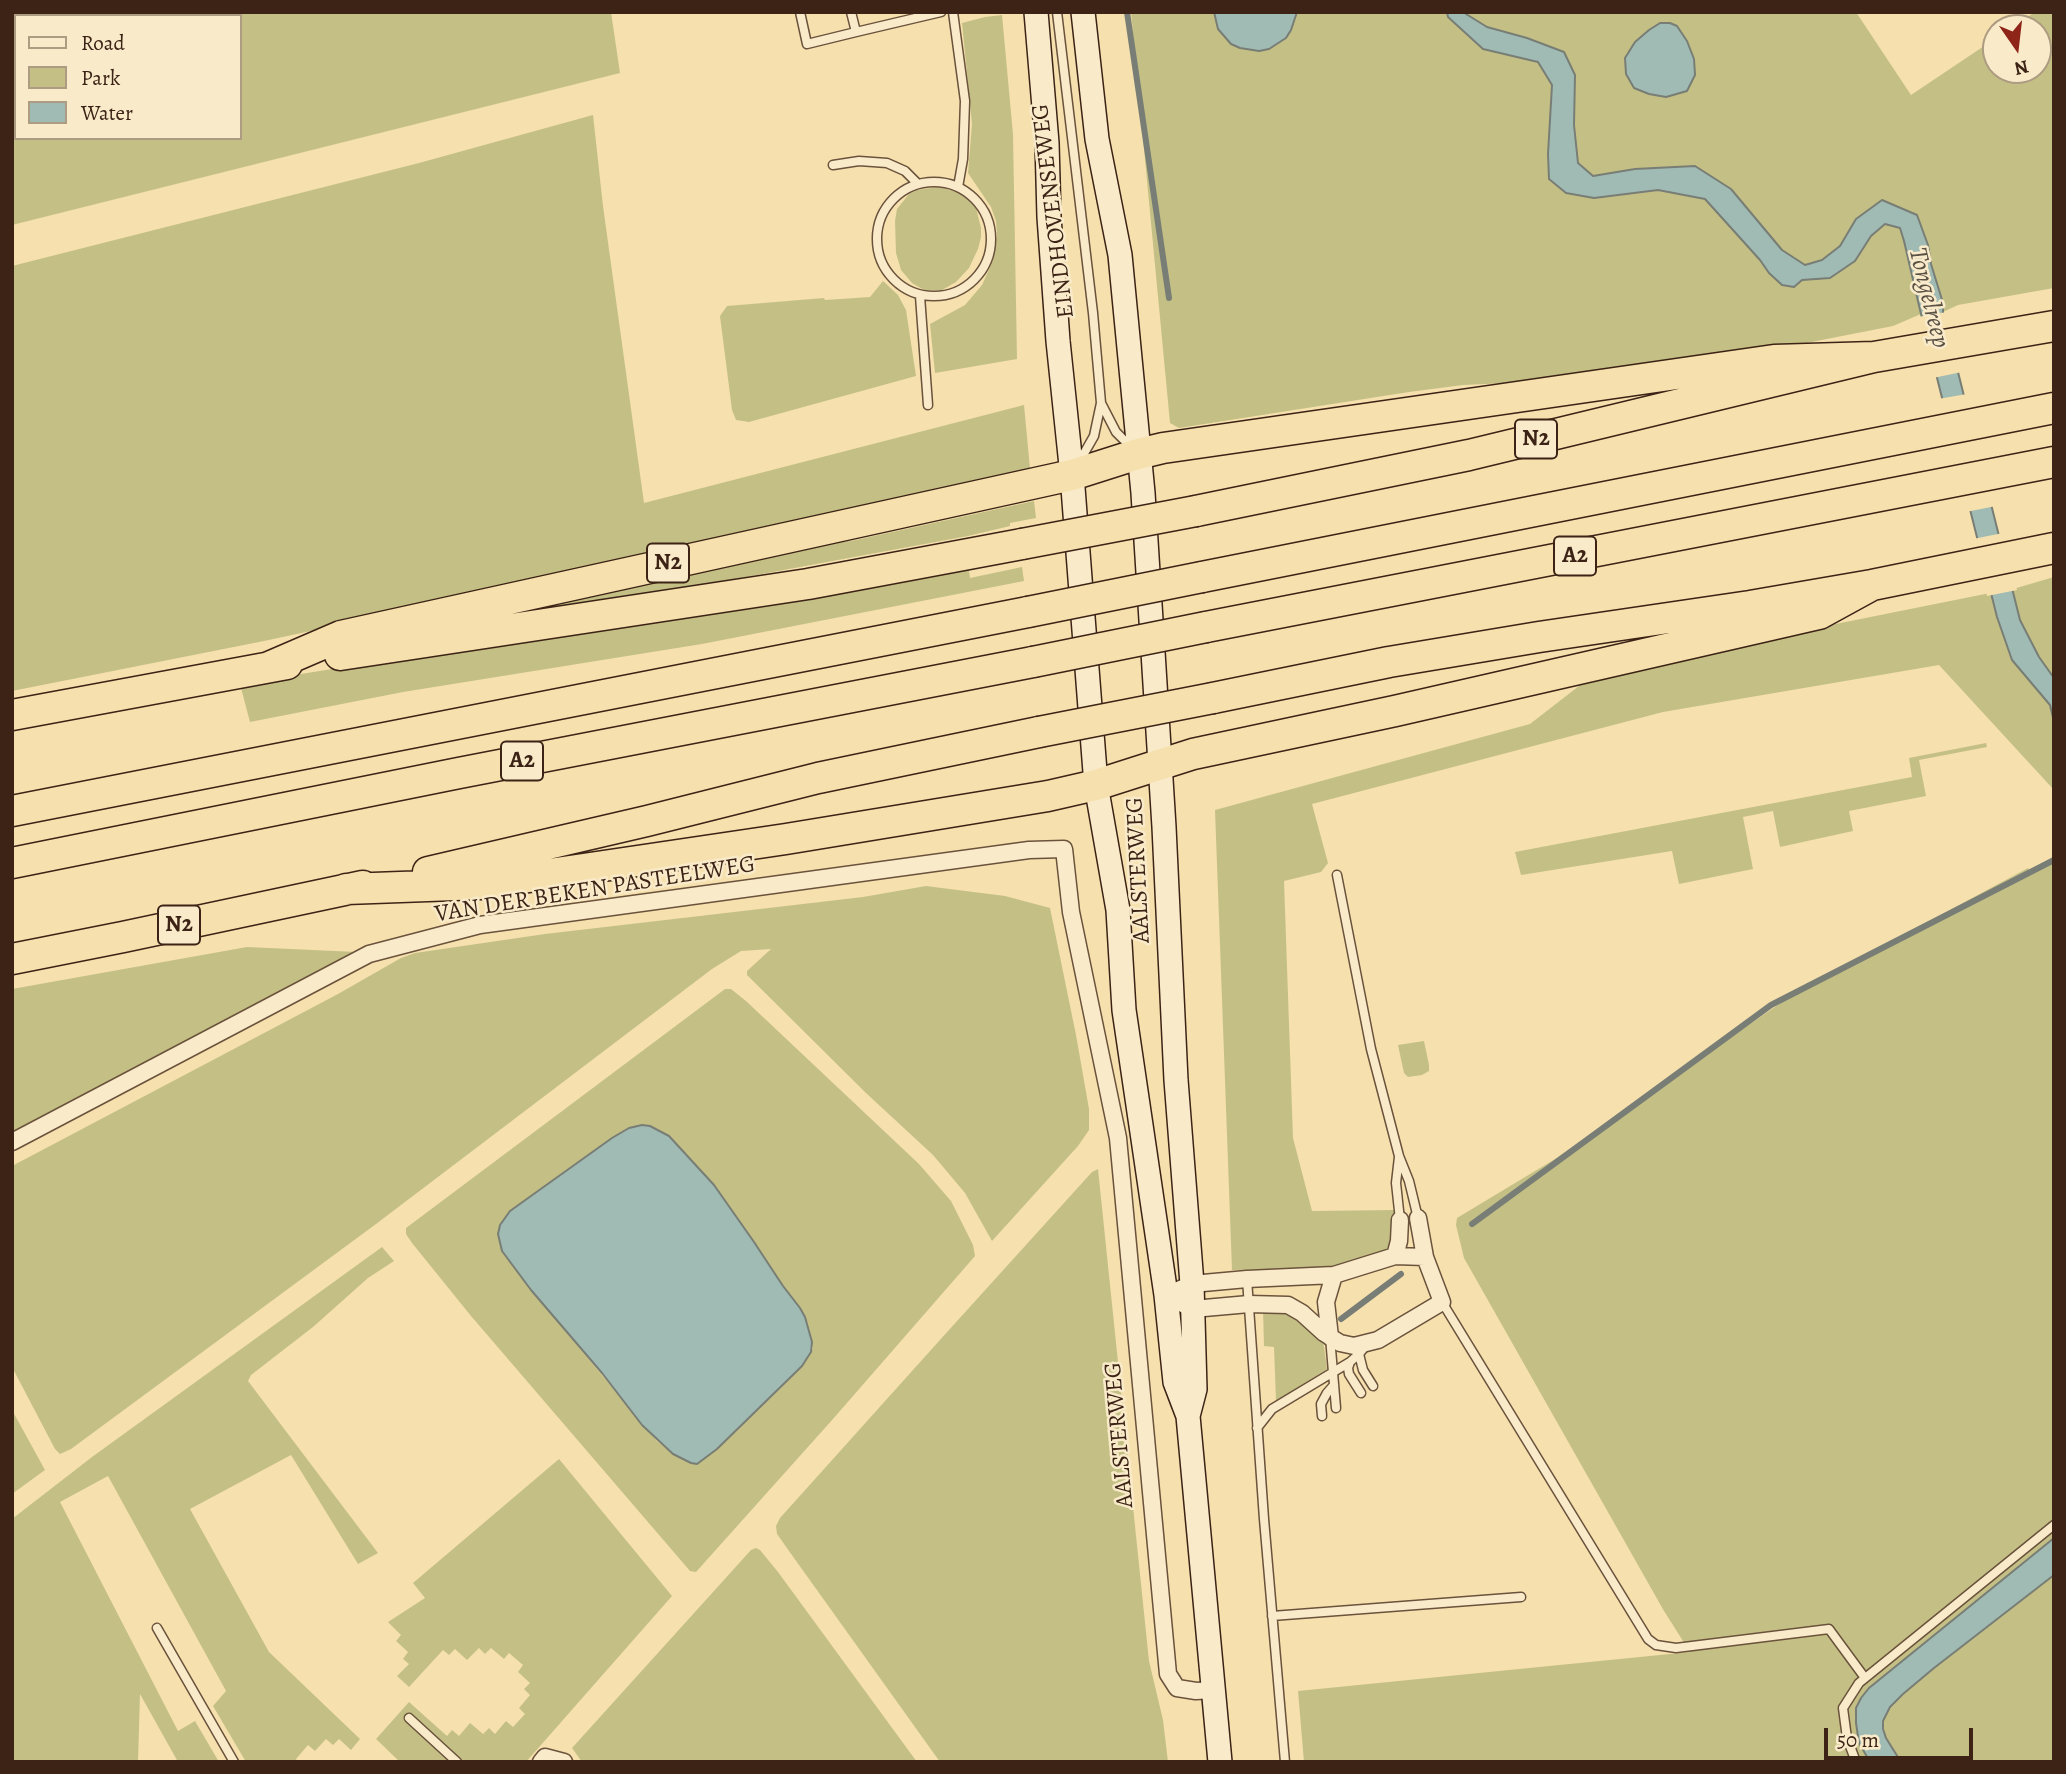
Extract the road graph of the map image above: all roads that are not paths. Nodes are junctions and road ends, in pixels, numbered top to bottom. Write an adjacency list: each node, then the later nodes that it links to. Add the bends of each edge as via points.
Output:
1 (800, 12): 8 (lane, via 807,44)
2 (851, 12): 8 (lane)
3 (941, 12): 8 (lane)
4 (953, 12): 11 (lane, via 965,101)
5 (1036, 12): 15 (main road, EINDHOVENSEWEG)
6 (1057, 12): 16 (lane, EINDHOVENSEWEG)
7 (1083, 12): 19 (main road, AALSTERWEG, via 1097,139 1120,255)
8 (856, 32)
9 (833, 165): 10 (lane, via 887,163)
10 (918, 184): 11 (lane, via 929,181); 12 (lane, via 893,198 879,225 882,262 899,287)
11 (958, 187): 12 (lane, via 982,206 990,225 991,243 984,267 958,292)
12 (920, 296): 17 (lane)
13 (2054, 326): 14 (highway, N2)
14 (1874, 358): 19 (highway, N2, via 1774,359); 24 (highway, N2, bridge, via 1469,454 1022,544 780,589)
15 (1064, 399): 21 (main road, AALSTERWEG)
16 (1101, 403): 19 (lane, via 1116,432); 21 (lane, via 1094,436)
17 (928, 405)
18 (2054, 408): 28 (highway, A2, bridge)
19 (1138, 454): 21 (highway); 26 (main road, AALSTERWEG)
20 (2054, 462): 30 (highway, A2, bridge)
21 (1072, 475): 24 (highway, N2, via 341,636); 27 (main road, AALSTERWEG)
22 (2054, 548): 23 (highway, N2)
23 (1872, 585): 26 (highway, N2, via 1819,614); 32 (highway, N2, bridge, via 1389,662 818,778)
24 (270, 667): 25 (highway, N2)
25 (12, 715)
26 (1160, 764): 27 (highway); 44 (main road, AALSTERWEG)
27 (1096, 785): 32 (highway, N2, via 786,839 482,884); 34 (main road, AALSTERWEG, via 1118,910 1124,1010)
28 (12, 811)
29 (1064, 849): 35 (street, AALSTERWEG, via 1073,923); 36 (street, VAN DER BEKEN PASTEELWEG, via 1029,850 480,925 369,954)
30 (12, 863)
31 (1337, 875): 37 (lane, via 1371,1049)
32 (346, 889): 33 (highway, N2)
33 (12, 959)
34 (1135, 1080): 35 (street, AALSTERWEG, via 1128,1118); 45 (main road, AALSTERWEG)
35 (1118, 1138): 65 (street, AALSTERWEG, via 1168,1674 1177,1688)
36 (12, 1142)
37 (1399, 1156): 38 (lane); 39 (lane)
38 (1418, 1218): 41 (street)
39 (1400, 1220): 40 (street)
40 (1395, 1256): 41 (street); 42 (street)
41 (1425, 1257): 46 (street)
42 (1334, 1275): 43 (street); 49 (street, via 1326,1302)
43 (1247, 1279): 44 (street); 47 (lane)
44 (1192, 1284): 45 (street); 48 (main road, AALSTERWEG)
45 (1166, 1295): 48 (street); 57 (main road, AALSTERWEG, via 1175,1382)
46 (1442, 1302): 50 (street); 64 (lane, via 1648,1639 1676,1648 1829,1629)
47 (1249, 1304): 48 (street); 49 (street, via 1288,1305); 59 (lane)
48 (1193, 1309): 57 (main road, AALSTERWEG, via 1195,1389)
49 (1330, 1337): 50 (street); 52 (lane)
50 (1363, 1349): 51 (lane); 54 (lane, via 1363,1370)
51 (1350, 1362): 52 (lane); 55 (lane, via 1349,1374)
52 (1333, 1373): 53 (lane); 59 (lane, via 1272,1409)
53 (1334, 1385): 56 (lane); 58 (lane, via 1321,1404)
54 (1373, 1386)
55 (1361, 1393)
56 (1336, 1408)
57 (1188, 1416): 65 (main road, AALSTERWEG)
58 (1322, 1416)
59 (1257, 1428): 62 (lane)
60 (2054, 1525): 64 (lane)
61 (1521, 1597): 62 (lane)
62 (1272, 1616): 72 (lane)
63 (157, 1628): 67 (lane)
64 (1865, 1678): 73 (lane, via 1843,1709)
65 (1214, 1690): 71 (main road, AALSTERWEG)
66 (408, 1718): 68 (lane)
67 (234, 1762)
68 (457, 1762)
69 (541, 1762): 70 (street, via 545,1757)
70 (564, 1762)
71 (1220, 1762)
72 (1285, 1762)
73 (1856, 1762)

